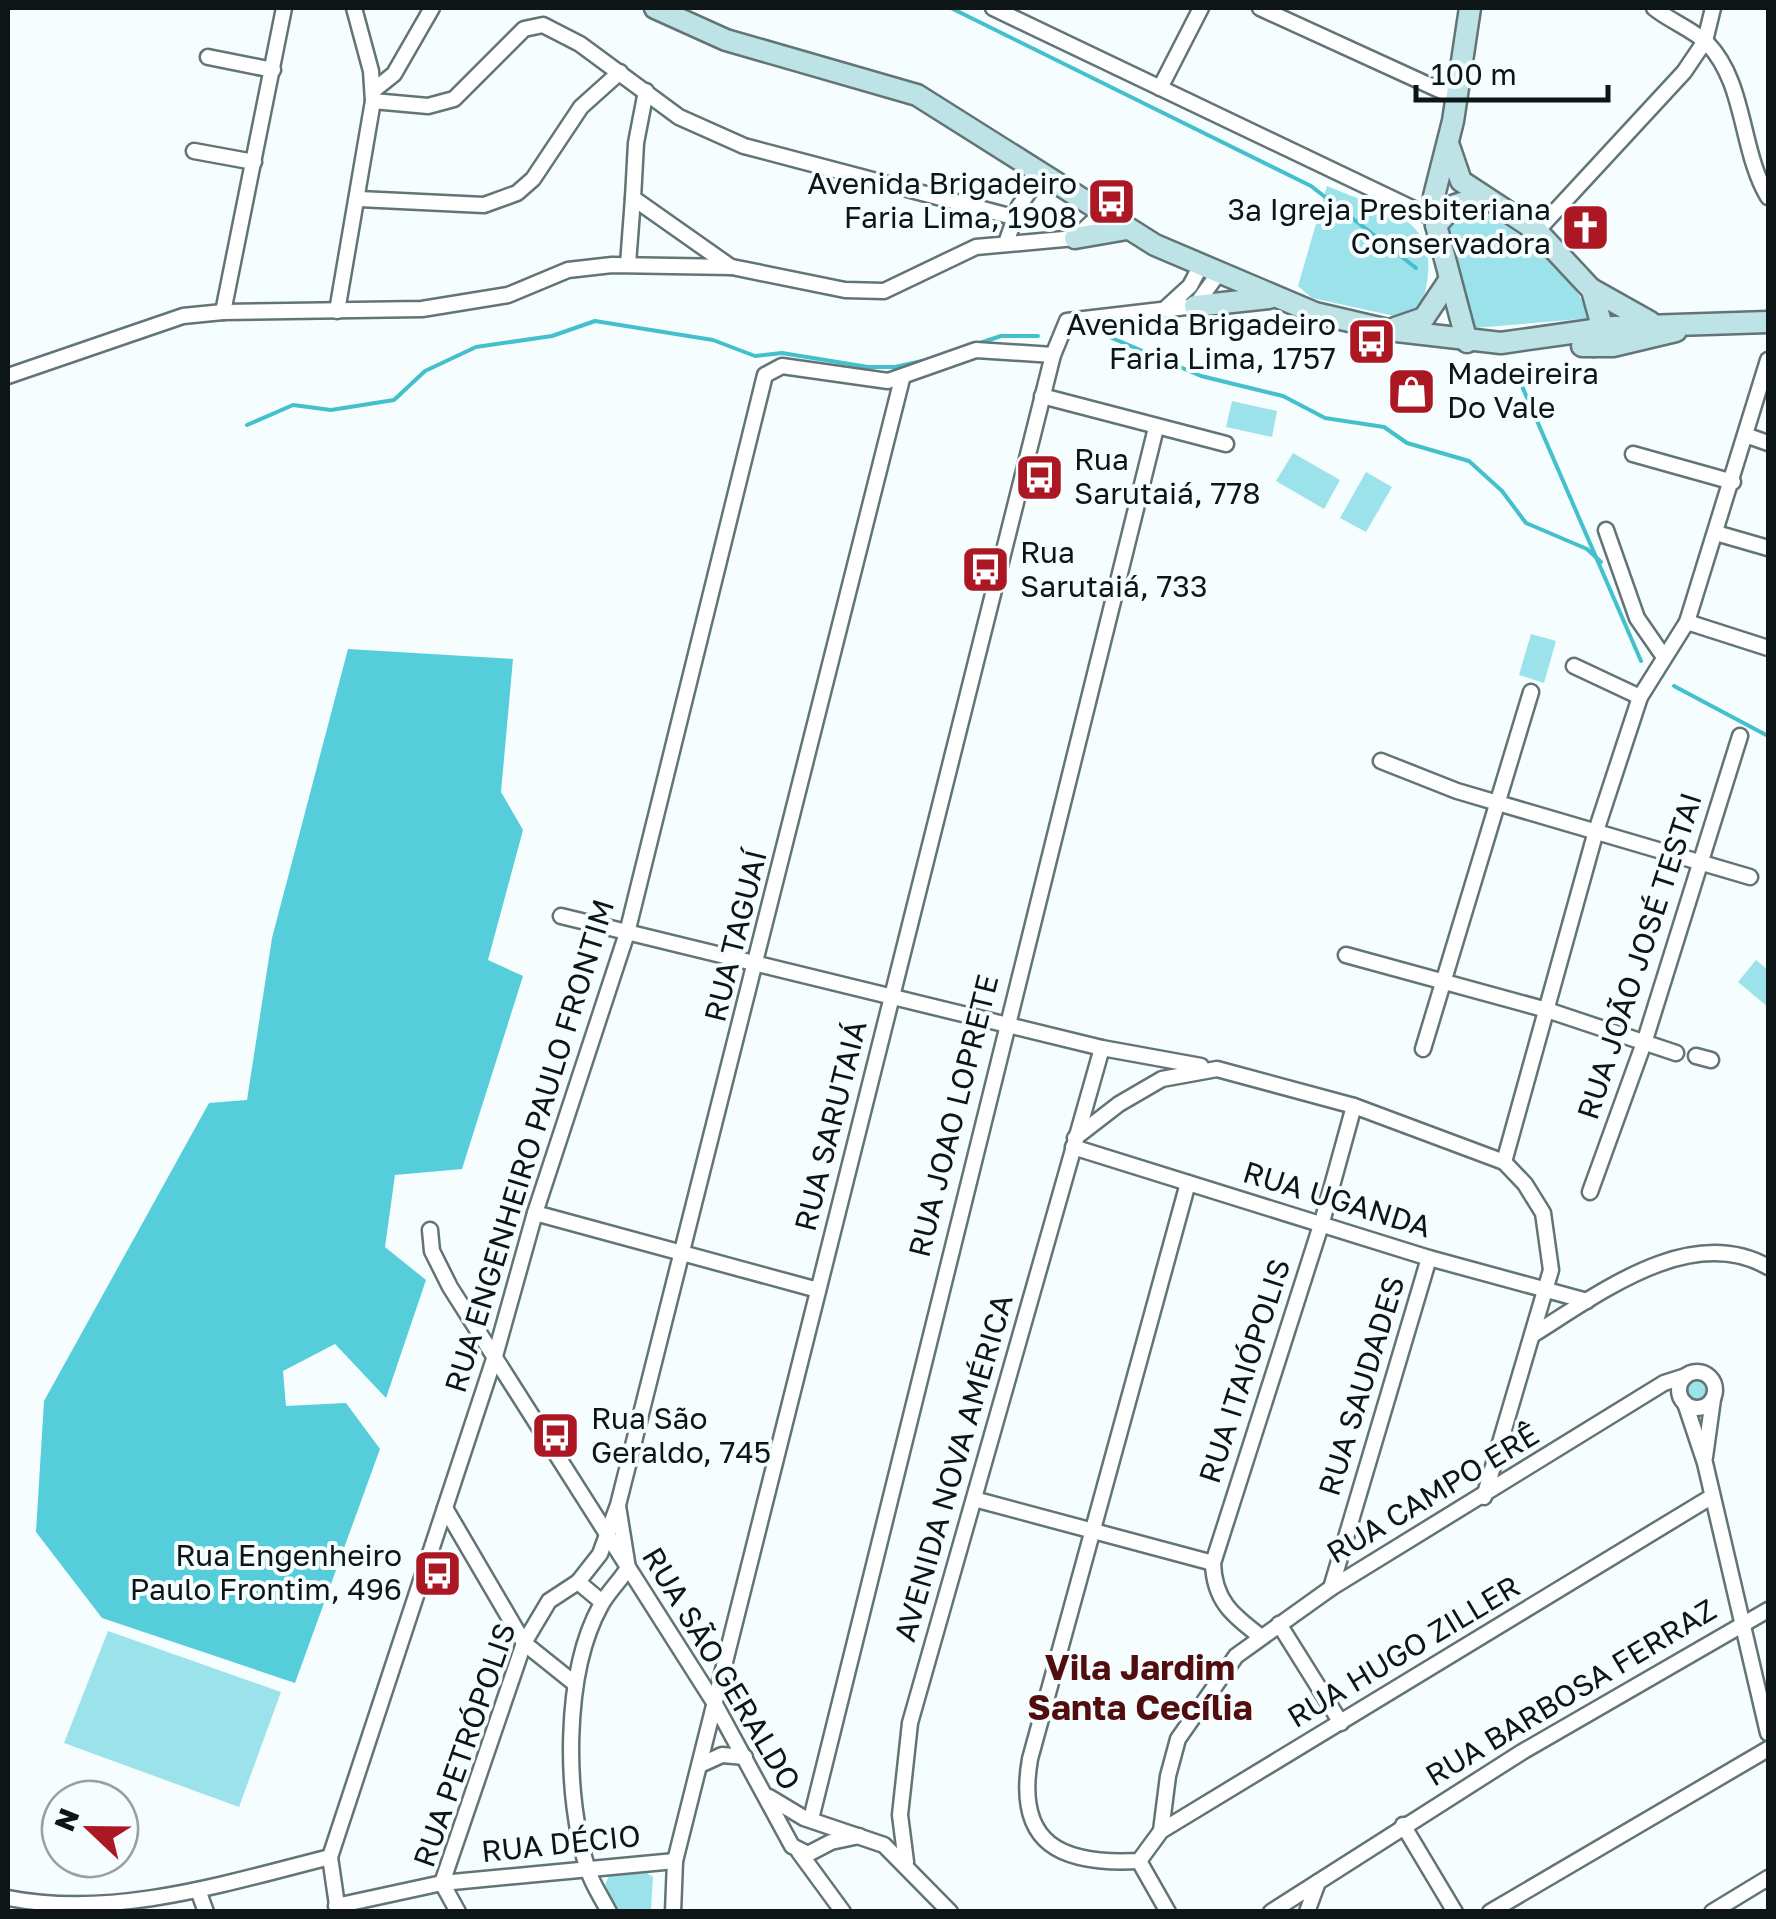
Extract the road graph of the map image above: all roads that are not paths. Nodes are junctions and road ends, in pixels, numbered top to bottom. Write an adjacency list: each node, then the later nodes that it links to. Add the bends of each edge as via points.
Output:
1 (284, 8): 13 (street)
2 (354, 8): 17 (street)
3 (432, 8): 17 (street)
4 (655, 8): 22 (main road, via 726,40 917,96)
5 (993, 8): 15 (street)
6 (1201, 8): 15 (street)
7 (1260, 8): 18 (street)
8 (1470, 8): 18 (main road)
9 (1654, 8): 11 (street)
10 (1713, 8): 11 (street)
11 (1705, 41): 23 (street, via 1728,78 1755,175); 31 (street)
12 (208, 57): 13 (street)
13 (272, 70): 21 (street)
14 (620, 72): 16 (street); 17 (street, via 559,30 533,26 454,100 428,106); 26 (street, via 581,107 517,193 484,205)
15 (1160, 88): 29 (street)
16 (646, 92): 24 (street); 28 (street, via 679,117 744,146)
17 (374, 96): 26 (street)
18 (1456, 98): 19 (main road)
19 (1448, 144): 25 (main road, via 1454,171); 29 (main road, via 1435,183)
20 (194, 151): 21 (street)
21 (254, 162): 42 (street)
22 (1042, 174): 27 (main road); 28 (street)
23 (1768, 197)
24 (633, 198): 34 (street); 35 (street)
25 (1482, 198): 29 (main road, via 1456,204); 31 (main road)
26 (359, 199): 43 (street)
27 (1102, 213): 30 (main road); 32 (street)
28 (1013, 217): 33 (street)
29 (1436, 222): 37 (main road)
30 (1127, 229): 32 (main road); 36 (main road)
31 (1537, 231): 38 (main road)
32 (1075, 238): 33 (street)
33 (1006, 243): 35 (street, via 961,252 874,292)
34 (628, 264): 35 (street); 43 (street, via 568,270 508,295 422,310)
35 (732, 267)
36 (1209, 271): 39 (main road); 40 (street); 41 (street)
37 (1450, 279): 47 (main road, via 1424,318); 49 (main road)
38 (1592, 290): 45 (main road); 48 (main road, via 1600,308)
39 (1271, 298): 40 (main road); 47 (main road)
40 (1195, 306): 41 (street)
41 (1167, 307): 50 (street, via 1067,322)
42 (223, 312): 43 (street); 52 (street, via 157,322)
43 (337, 312)
44 (1768, 322): 46 (main road)
45 (1662, 325): 46 (main road); 48 (main road)
46 (1692, 326): 48 (main road, via 1651,339)
47 (1388, 330): 49 (main road)
48 (1597, 338): 49 (main road)
49 (1468, 342)
50 (1052, 354): 53 (street, via 976,350); 54 (street, RUA SARUTAIÁ)
51 (1768, 360): 56 (street)
52 (8, 376)
53 (902, 379): 77 (street, RUA ENGENHEIRO PAULO FRONTIM, via 770,370); 79 (street, RUA TAGUAÍ)
54 (1042, 396): 55 (street); 81 (street, RUA SARUTAIÁ)
55 (1156, 428): 58 (street); 83 (street, RUA JOAO LOPRETE)
56 (1748, 436): 57 (street); 60 (street)
57 (1768, 443)
58 (1226, 444)
59 (1633, 454): 60 (street)
60 (1733, 482): 62 (street)
61 (1606, 530): 66 (street, via 1637,618)
62 (1716, 532): 63 (street); 64 (street)
63 (1768, 548)
64 (1688, 622): 65 (street); 66 (street)
65 (1768, 648)
66 (1664, 658): 69 (street)
67 (1574, 666): 69 (street)
68 (1531, 692): 72 (street)
69 (1640, 697): 73 (street)
70 (1740, 736): 74 (street, RUA JOÃO JOSÉ TESTAI)
71 (1381, 761): 72 (street)
72 (1498, 804): 73 (street); 80 (street)
73 (1596, 831): 74 (street); 82 (street)
74 (1700, 864): 75 (street); 84 (street, RUA JOÃO JOSÉ TESTAI)
75 (1750, 877)
76 (561, 916): 77 (street)
77 (627, 933): 79 (street); 94 (street, RUA ENGENHEIRO PAULO FRONTIM)
78 (1346, 955): 80 (street)
79 (757, 966): 81 (street); 97 (street, RUA TAGUAÍ)
80 (1443, 980): 82 (street); 86 (street)
81 (892, 997): 83 (street); 100 (street, RUA SARUTAIÁ)
82 (1547, 1010): 84 (street); 91 (street)
83 (1005, 1024): 85 (street); 136 (street, RUA JOAO LOPRETE)
84 (1645, 1040): 87 (street); 93 (street, RUA JOÃO JOSÉ TESTAI)
85 (1102, 1048): 88 (street); 90 (street, AVENIDA NOVA AMÉRICA)
86 (1423, 1049)
87 (1676, 1054)
88 (1217, 1069): 89 (street); 90 (street, via 1162,1079 1119,1104)
89 (1354, 1106): 91 (street); 95 (street, RUA ITAIÓPOLIS)
90 (1074, 1143): 92 (street, RUA UGANDA); 112 (street, AVENIDA NOVA AMÉRICA)
91 (1504, 1162): 101 (street, via 1548,1226)
92 (1188, 1183): 95 (street, RUA UGANDA); 115 (street)
93 (1590, 1192)
94 (535, 1213): 97 (street); 104 (street, RUA ENGENHEIRO PAULO FRONTIM)
95 (1322, 1222): 98 (street, RUA UGANDA); 117 (street, RUA ITAIÓPOLIS)
96 (430, 1230): 104 (street, RUA SÃO GERALDO, via 432,1251 450,1287)
97 (684, 1252): 100 (street); 113 (street, RUA TAGUAÍ)
98 (1430, 1258): 101 (street, RUA UGANDA); 120 (street, RUA SAUDADES)
99 (1768, 1267): 102 (street, via 1728,1250 1702,1252)
100 (818, 1290): 128 (street, RUA SARUTAIÁ)
101 (1548, 1292): 102 (street, RUA UGANDA); 103 (street)
102 (1587, 1301): 103 (street)
103 (1534, 1334): 110 (street)
104 (495, 1356): 114 (street, RUA ENGENHEIRO PAULO FRONTIM); 116 (street, RUA SÃO GERALDO)
105 (1686, 1376): 106 (street, via 1708,1376); 107 (street); 108 (street, RUA CAMPO ERÊ)
106 (1713, 1398): 107 (street, via 1700,1408); 109 (street)
107 (1683, 1399): 108 (street, RUA CAMPO ERÊ); 109 (street)
108 (1637, 1403): 110 (street, RUA CAMPO ERÊ)
109 (1704, 1463): 111 (street)
110 (1484, 1497): 120 (street, RUA CAMPO ERÊ)
111 (1711, 1497): 124 (street); 129 (street, RUA HUGO ZILLER)
112 (974, 1498): 115 (street); 135 (street, AVENIDA NOVA AMÉRICA, via 910,1722)
113 (618, 1505): 116 (street, RUA TAGUAÍ); 118 (street, RUA TAGUAÍ)
114 (445, 1508): 126 (street); 143 (street, RUA ENGENHEIRO PAULO FRONTIM)
115 (1091, 1530): 117 (street); 146 (street, via 1024,1796 1034,1824 1061,1851 1103,1863)
116 (604, 1531): 118 (street, RUA SÃO GERALDO); 119 (street, RUA SÃO GERALDO, via 600,1554)
117 (1213, 1563): 125 (street, via 1225,1607)
118 (628, 1568): 121 (street); 128 (street, RUA SÃO GERALDO)
119 (578, 1582): 121 (street); 126 (street, RUA PETRÓPOLIS, via 549,1601)
120 (1331, 1588): 123 (street, RUA CAMPO ERÊ)
121 (602, 1602): 127 (street)
122 (1768, 1610): 124 (street, RUA BARBOSA FERRAZ)
123 (1278, 1624): 125 (street, RUA CAMPO ERÊ); 129 (street)
124 (1742, 1624): 130 (street); 137 (street, RUA BARBOSA FERRAZ)
125 (1260, 1636): 138 (street, RUA CAMPO ERÊ, via 1236,1656 1178,1739)
126 (524, 1643): 127 (street); 150 (street, RUA PETRÓPOLIS)
127 (574, 1682): 147 (street, via 573,1773)
128 (715, 1704): 132 (street, RUA SÃO GERALDO); 133 (street, RUA SARUTAIÁ)
129 (1341, 1723): 138 (street, RUA HUGO ZILLER)
130 (1768, 1732)
131 (1768, 1749): 166 (street)
132 (745, 1757): 133 (street, via 722,1755); 134 (street, RUA SÃO GERALDO)
133 (700, 1765): 144 (street, RUA SARUTAIÁ)
134 (768, 1796): 136 (street); 139 (street, RUA SÃO GERALDO)
135 (900, 1814): 140 (street, via 889,1832); 145 (street, AVENIDA NOVA AMÉRICA)
136 (811, 1820): 139 (street, via 791,1827); 140 (street); 141 (street, via 824,1833)
137 (1404, 1825): 149 (street, RUA BARBOSA FERRAZ); 165 (street)
138 (1161, 1832): 146 (street, RUA HUGO ZILLER)
139 (789, 1838): 142 (street)
140 (866, 1838): 141 (street); 145 (street)
141 (821, 1847): 142 (street); 152 (street)
142 (799, 1852): 152 (street)
143 (330, 1857): 151 (street); 155 (street, RUA ENGENHEIRO PAULO FRONTIM)
144 (675, 1861): 147 (street, RUA DÉCIO); 159 (street, RUA SARUTAIÁ)
145 (906, 1862): 161 (street)
146 (1139, 1862): 162 (street)
147 (588, 1870): 150 (street, RUA DÉCIO); 158 (street)
148 (1768, 1878): 167 (street)
149 (1318, 1882): 154 (street, RUA BARBOSA FERRAZ); 164 (street)
150 (442, 1883): 155 (street, RUA DÉCIO); 157 (street, RUA PETRÓPOLIS)
151 (198, 1890): 153 (street, via 87,1906); 156 (street)
152 (828, 1892): 160 (street)
153 (8, 1898)
154 (1292, 1906): 163 (street, RUA BARBOSA FERRAZ)
155 (337, 1909)
156 (206, 1912)
157 (458, 1912)
158 (609, 1912)
159 (673, 1912)
160 (842, 1912)
161 (950, 1912)
162 (1168, 1912)
163 (1270, 1912)
164 (1307, 1912)
165 (1455, 1912)
166 (1490, 1912)
167 (1712, 1912)

